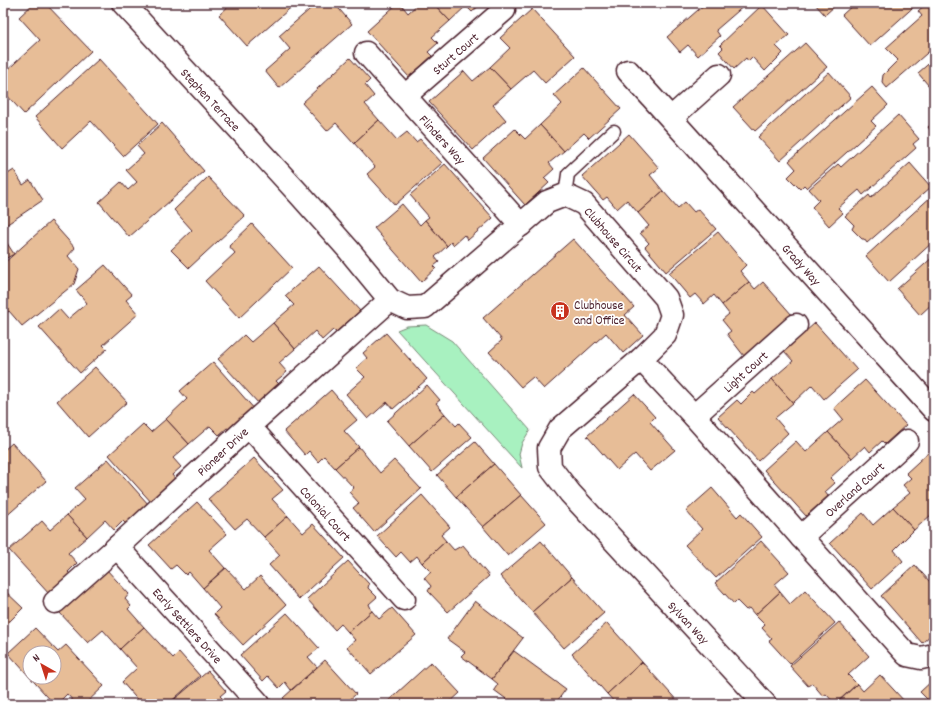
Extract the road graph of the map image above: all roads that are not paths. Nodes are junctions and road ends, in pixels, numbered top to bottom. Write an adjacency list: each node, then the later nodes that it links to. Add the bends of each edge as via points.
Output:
1 (123, 3): 11 (street, Stephen Terrace, via 300,195)
2 (504, 10): 6 (street, Sturt Court)
3 (366, 53): 6 (street, Flinders Way)
4 (628, 71): 7 (street, Grady Way)
5 (719, 74): 7 (street)
6 (405, 96): 10 (street, Flinders Way)
7 (671, 118): 14 (street, Grady Way)
8 (614, 131): 9 (lane, via 568,174)
9 (565, 195): 10 (street, via 547,202); 13 (street, Clubhouse Circut, via 584,204 666,298 672,316 664,336)
10 (520, 225): 11 (street, via 425,307 407,308)
11 (390, 300): 16 (street, Pioneer Drive)
12 (796, 325): 15 (street, Light Court)
13 (641, 359): 15 (street); 19 (street, Clubhouse Circut, via 560,429 549,448 550,467)
14 (934, 410)
15 (694, 416): 18 (street)
16 (248, 426): 20 (street, Pioneer Drive); 21 (street, Colonial Court)
17 (907, 441): 18 (street, Overland Court)
18 (801, 537): 23 (street, via 907,655 921,658)
19 (614, 541): 25 (street, Sylvan Way)
20 (117, 547): 22 (street, Pioneer Drive); 24 (street, Early Settlers Drive)
21 (404, 599)
22 (55, 602)
23 (934, 656)
24 (259, 704)
25 (764, 704)

